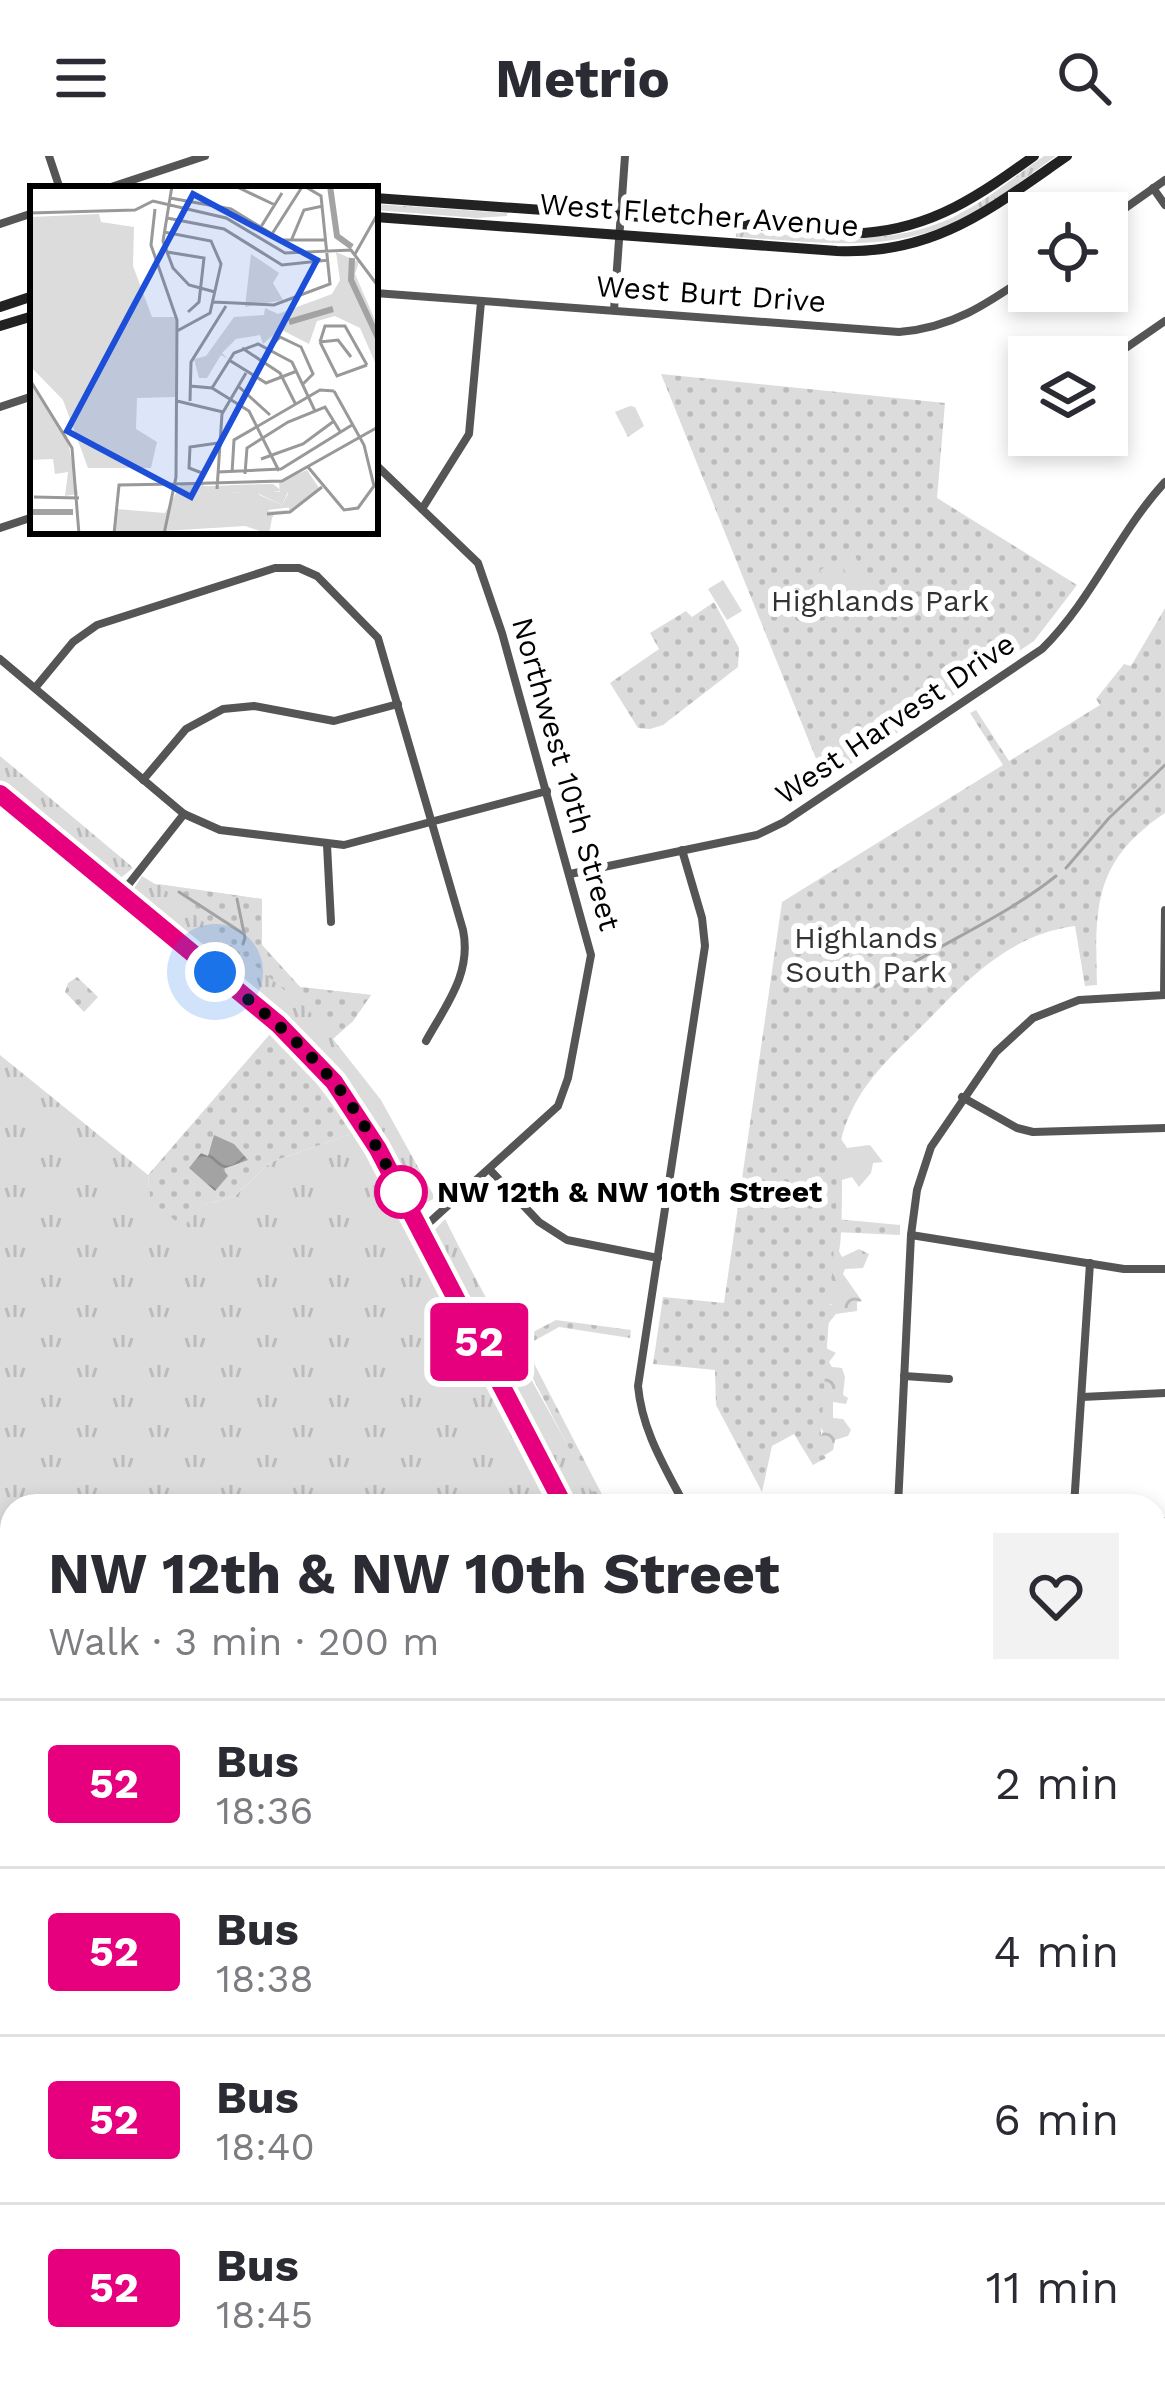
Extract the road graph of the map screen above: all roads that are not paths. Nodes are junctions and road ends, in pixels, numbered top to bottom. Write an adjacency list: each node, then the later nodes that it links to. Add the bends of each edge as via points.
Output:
1 (50, 156): 8 (street)
2 (205, 156): 6 (street)
3 (625, 156): 15 (street)
4 (1034, 156): 15 (main road, West Fletcher Avenue, via 950,212 885,232)
5 (1067, 156): 18 (main road, West Fletcher Avenue, via 956,229 899,248 837,251)
6 (171, 161): 9 (street)
7 (1165, 180): 10 (street)
8 (59, 186)
9 (112, 186)
10 (1153, 188): 12 (street); 13 (street)
11 (378, 198): 15 (main road, West Fletcher Avenue)
12 (1128, 205)
13 (1165, 205)
14 (30, 214): 17 (street)
15 (622, 215): 18 (street)
16 (378, 217): 18 (main road, West Fletcher Avenue)
17 (0, 224)
18 (620, 234): 24 (street)
19 (1008, 289): 24 (street, West Burt Drive, via 964,317 911,331)
20 (378, 293): 22 (street, West Burt Drive)
21 (30, 297): 23 (main road)
22 (481, 302): 24 (street, West Burt Drive); 33 (street, via 469,434)
23 (0, 307)
24 (614, 310)
25 (30, 317): 27 (main road)
26 (1165, 321): 28 (street)
27 (0, 326)
28 (1128, 347)
29 (30, 398): 30 (street)
30 (0, 407)
31 (378, 467): 33 (street, Northwest 10th Street)
32 (1165, 482): 45 (street, West Harvest Drive, via 1042,649 784,823)
33 (422, 509): 40 (street, Northwest 10th Street, via 483,571)
34 (30, 518): 35 (street)
35 (0, 528)
36 (0, 659): 37 (street)
37 (35, 688): 38 (street, via 97,625 264,570 299,568 372,629); 39 (street)
38 (398, 704): 39 (street, via 325,721 254,706 224,709 186,729); 43 (street)
39 (143, 780): 42 (street)
40 (547, 791): 43 (street); 46 (street, Northwest 10th Street)
41 (0, 794): 47 (main road)
42 (184, 814): 44 (street, via 220,830); 47 (street)
43 (432, 823): 44 (street); 51 (street, via 466,950 463,974)
44 (327, 845): 49 (street)
45 (682, 850): 46 (street, West Harvest Drive); 57 (street, via 705,946)
46 (570, 874): 54 (street, Northwest 10th Street, via 591,955 566,1088 553,1113)
47 (121, 893): 55 (main road, via 317,1063 359,1116)
48 (1165, 910): 50 (street)
49 (331, 922)
50 (1165, 995): 52 (street, via 1087,998 1048,1010 1006,1039)
51 (426, 1041)
52 (962, 1097): 53 (street, via 1033,1132); 56 (street, via 922,1168)
53 (1165, 1128)
54 (491, 1171): 55 (street, Northwest 10th Street); 57 (street, via 567,1240)
55 (421, 1231): 64 (main road)
56 (911, 1235): 58 (street); 60 (street)
57 (658, 1258): 65 (street, via 639,1403)
58 (1090, 1263): 59 (street); 63 (street)
59 (1165, 1269)
60 (904, 1376): 61 (street); 66 (street)
61 (949, 1379)
62 (1165, 1393): 63 (street)
63 (1082, 1397): 67 (street)
64 (558, 1494)
65 (679, 1494)
66 (899, 1494)
67 (1075, 1494)

